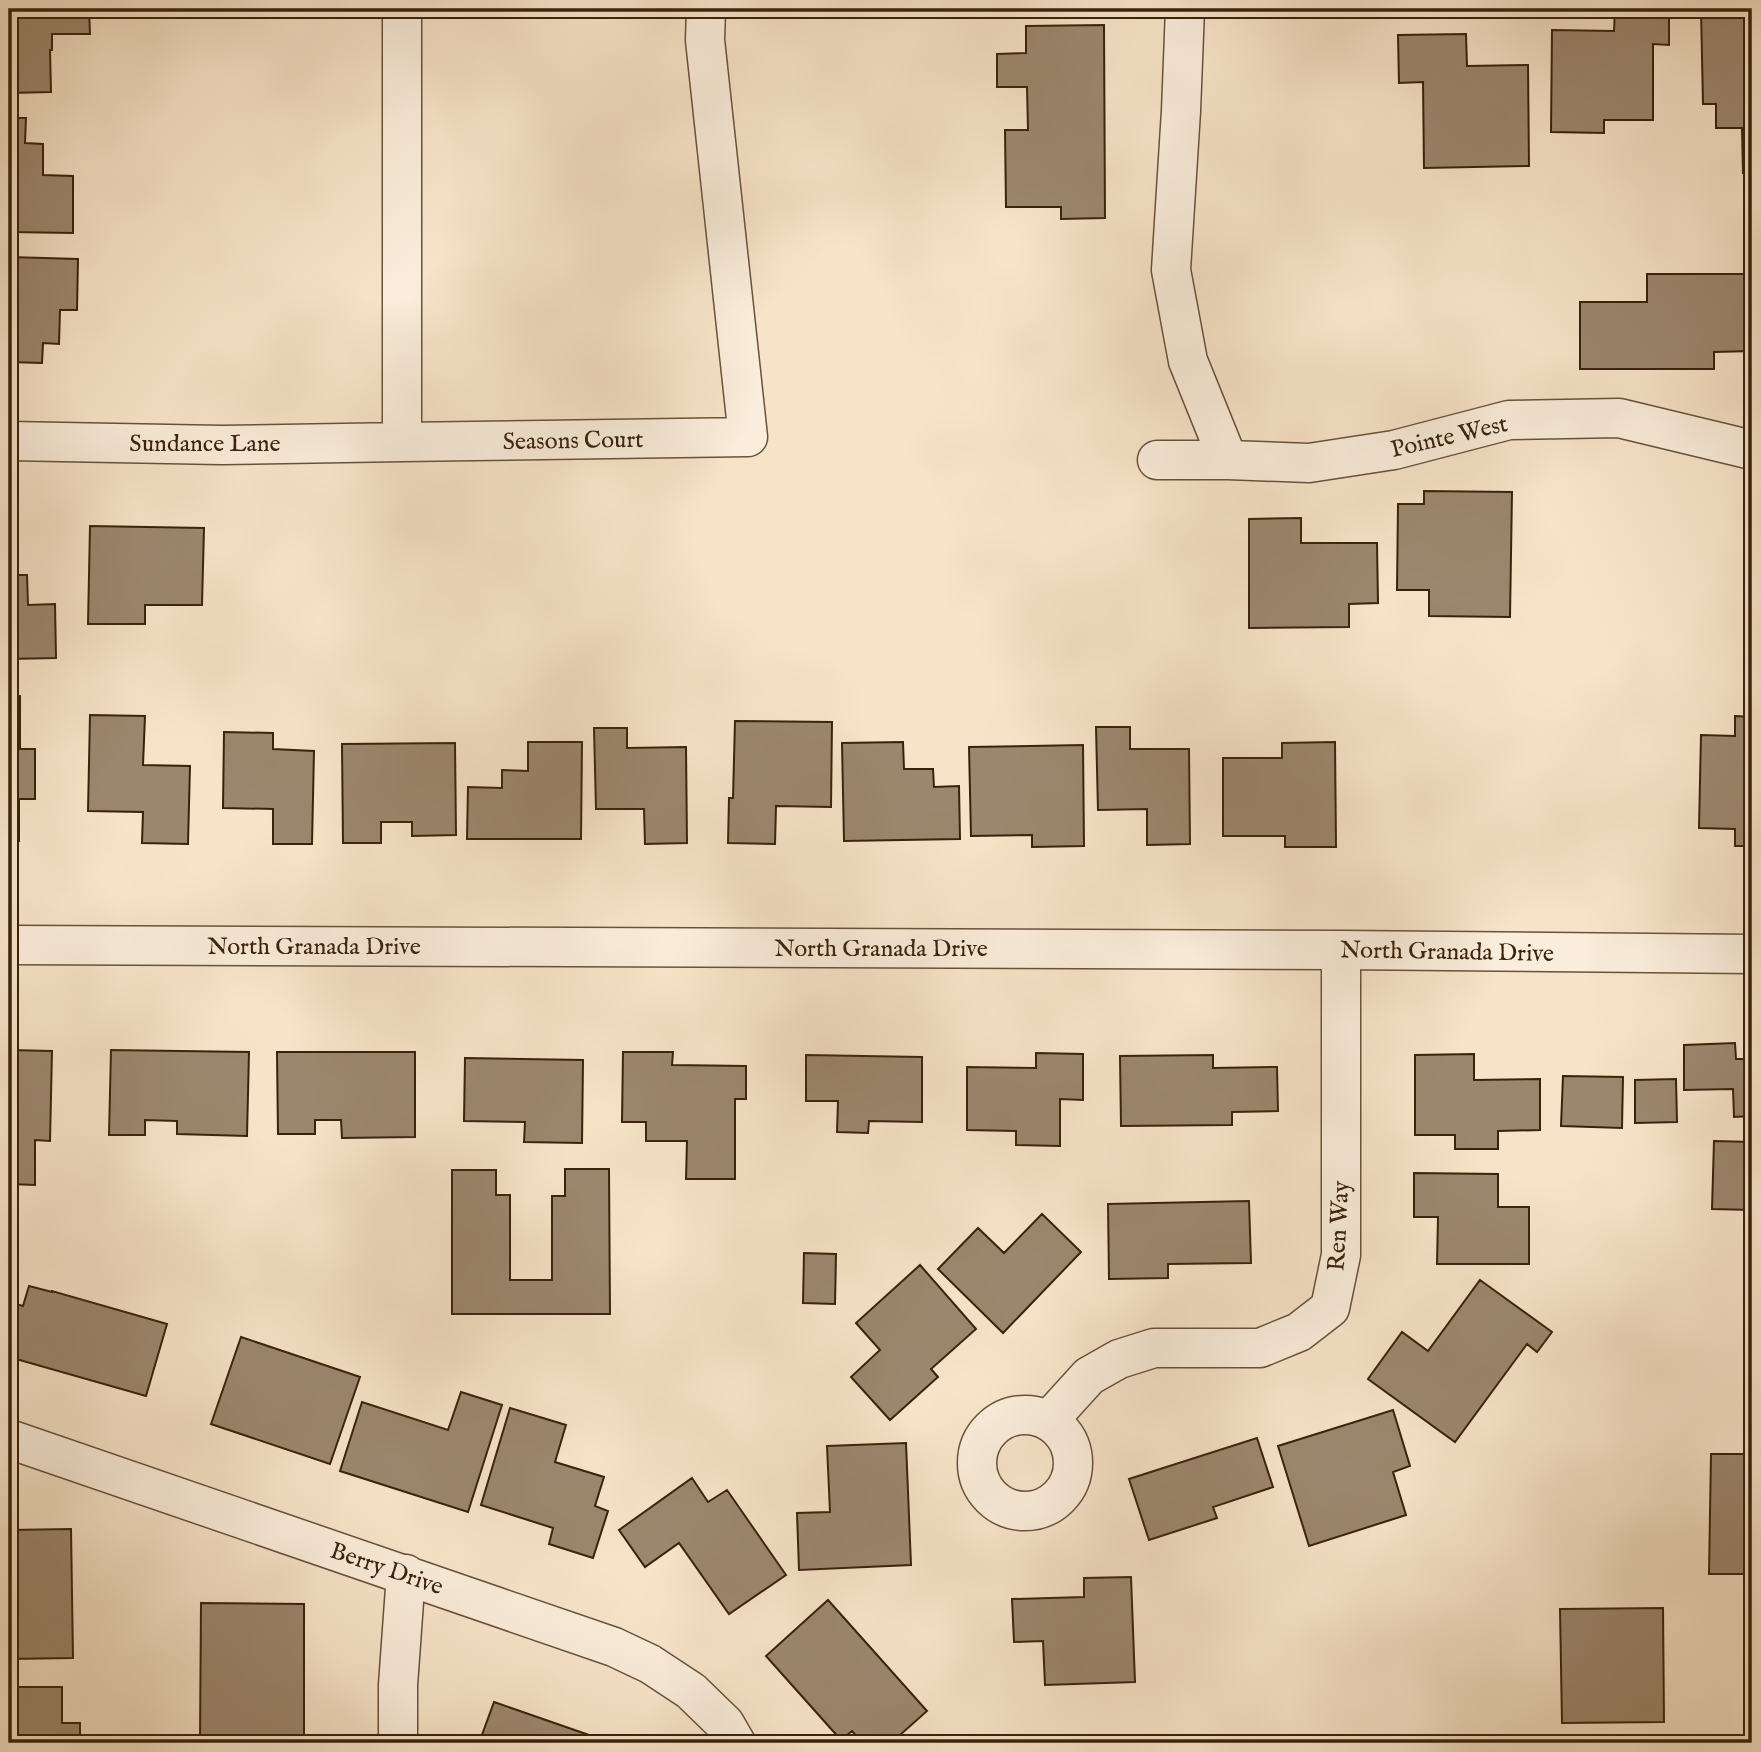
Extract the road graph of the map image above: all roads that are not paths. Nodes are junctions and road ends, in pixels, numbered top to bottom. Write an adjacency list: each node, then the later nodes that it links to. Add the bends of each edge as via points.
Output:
1 (402, 9): 5 (street)
2 (706, 9): 5 (street, Seasons Court, via 705,40 748,437)
3 (1185, 9): 8 (street, via 1171,270 1188,361)
4 (9, 441): 5 (street, Sundance Lane)
5 (402, 442)
6 (1752, 450): 8 (street, Pointe West, via 1619,418 1509,420 1394,450 1310,463)
7 (1157, 460): 8 (street, Pointe West)
8 (1228, 460)
9 (9, 945): 10 (street, North Granada Drive)
10 (1341, 950): 11 (street, North Granada Drive); 12 (street, Ren Way, via 1341,1255 1330,1308 1299,1332 1260,1348 1154,1348 1119,1359 1089,1376)
11 (1752, 954)
12 (1048, 1420)
13 (9, 1439): 14 (street, Berry Drive)
14 (406, 1574): 15 (street); 16 (street, Berry Drive, via 650,1664 691,1691 725,1724)
15 (398, 1743)
16 (736, 1743)

